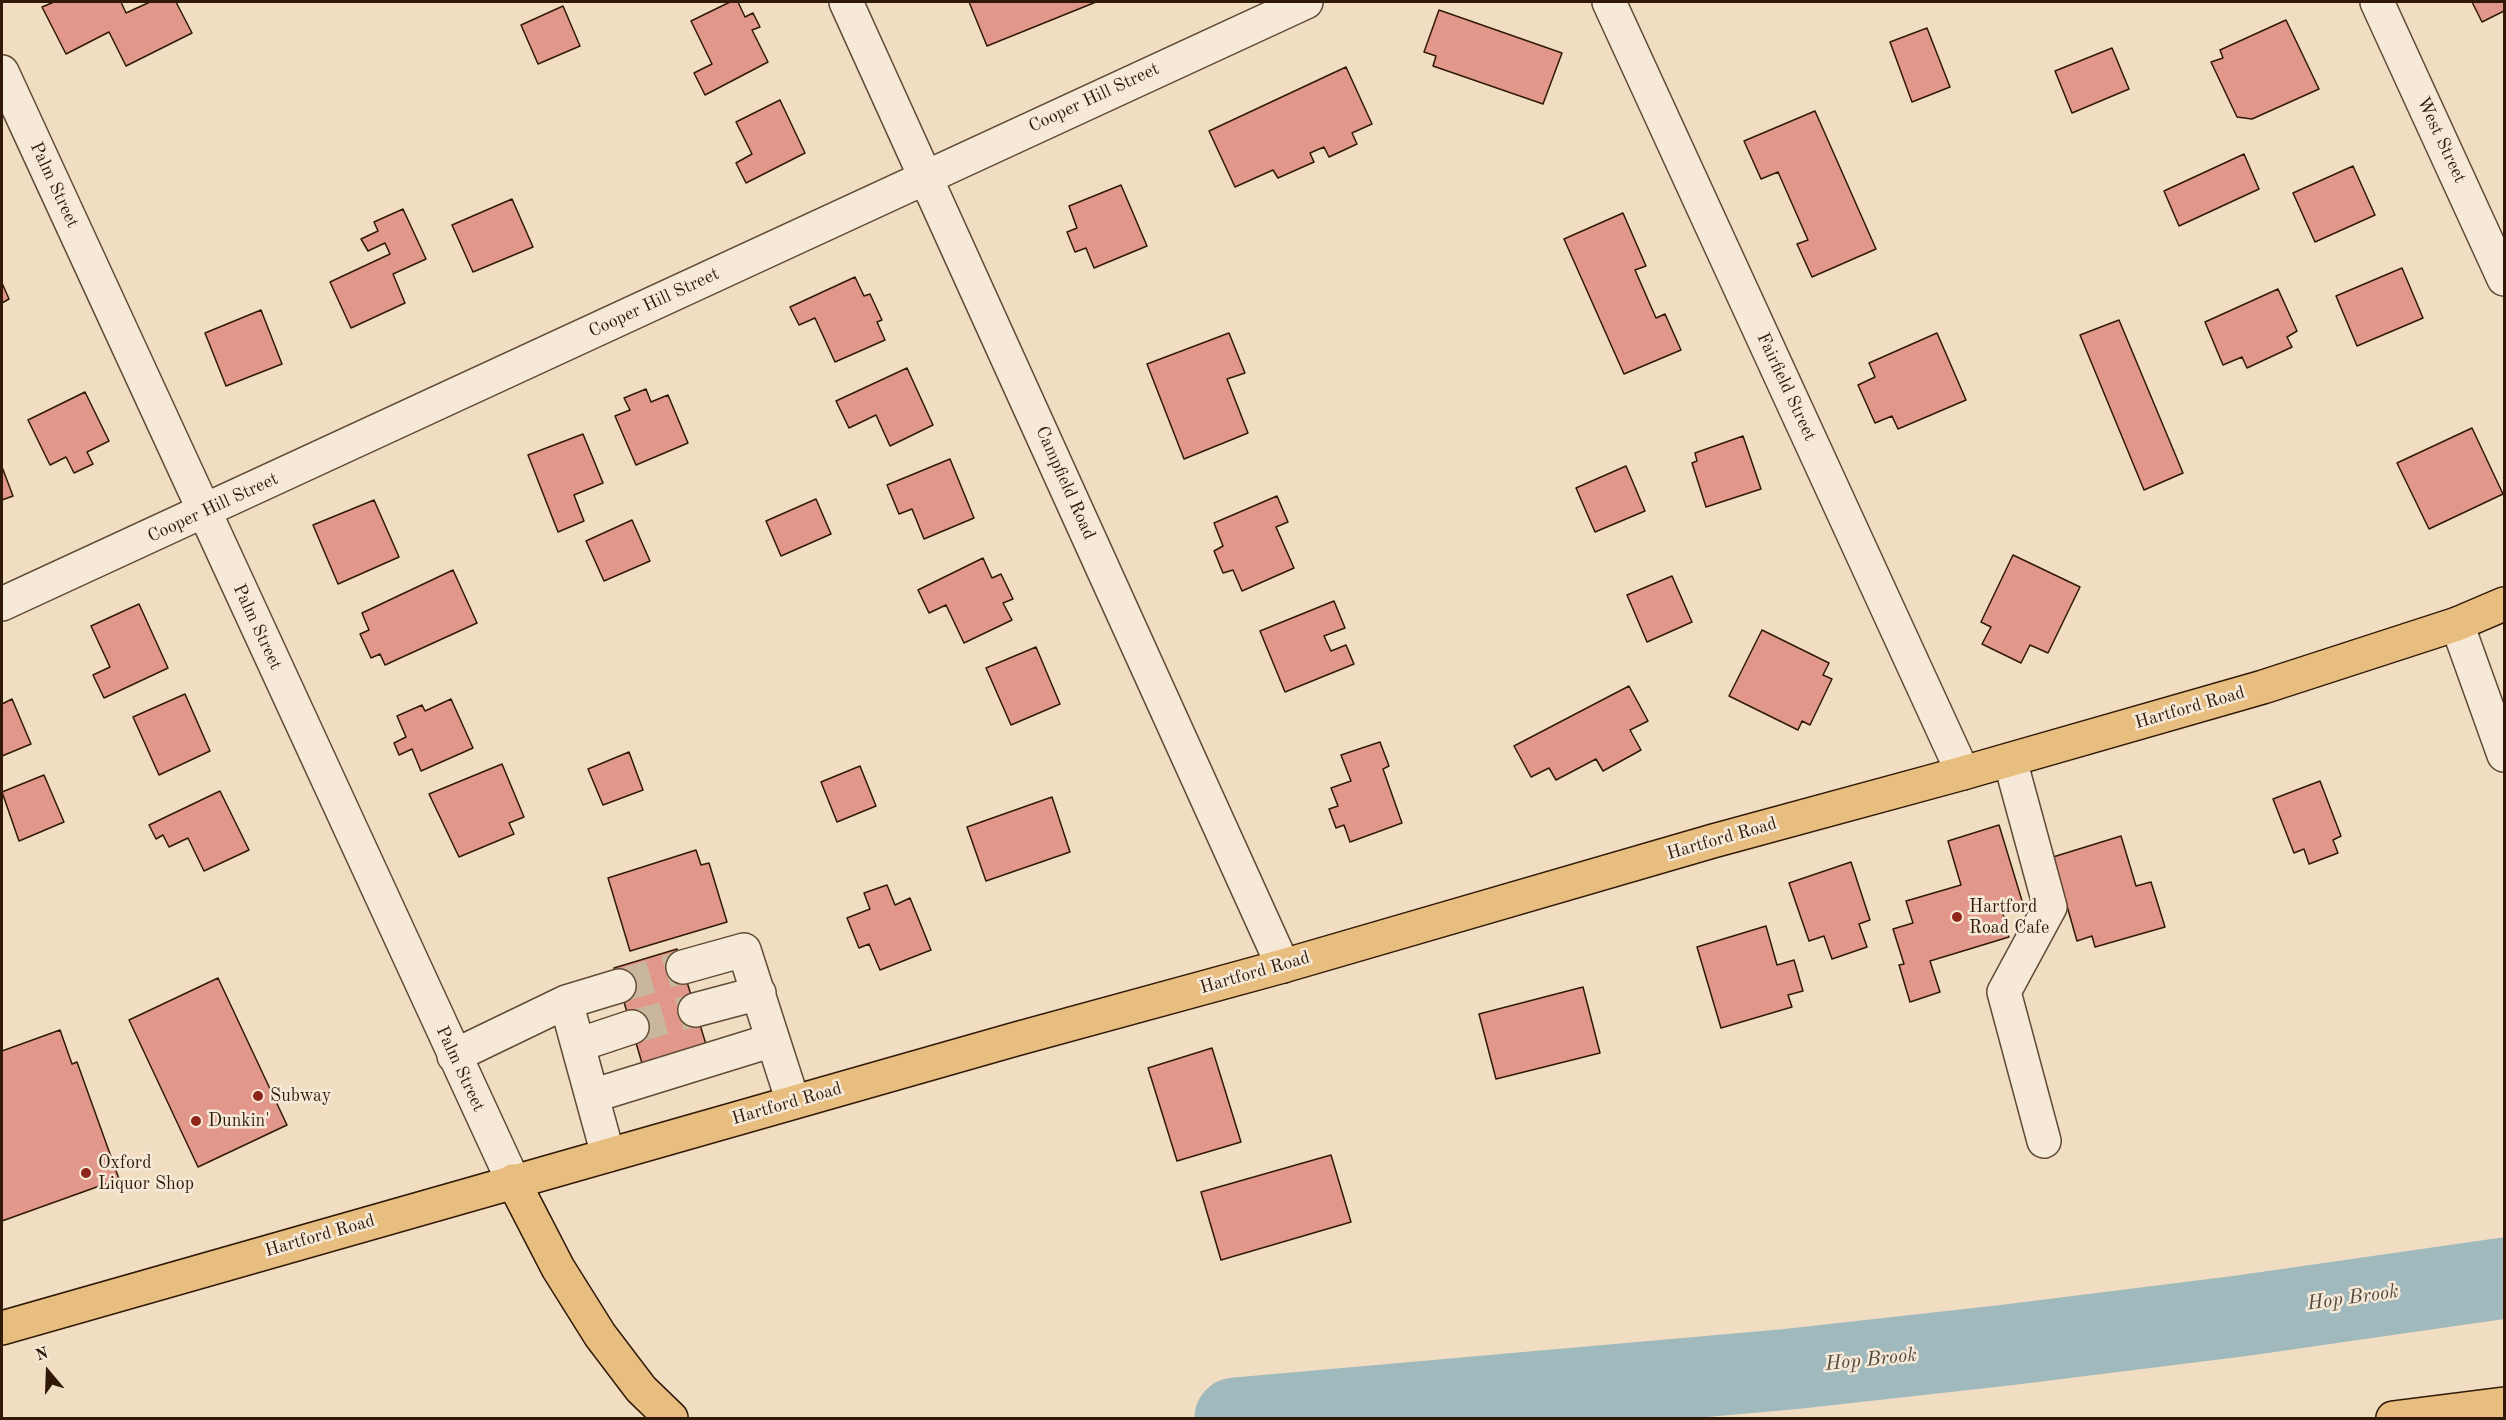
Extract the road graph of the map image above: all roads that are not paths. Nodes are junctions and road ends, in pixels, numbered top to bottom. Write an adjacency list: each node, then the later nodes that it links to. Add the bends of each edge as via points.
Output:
1 (846, 2): 6 (street, Campfield Road)
2 (1305, 2): 6 (street, Cooper Hill Street)
3 (1609, 2): 14 (street, Fairfield Street)
4 (2377, 2): 7 (street, West Street)
5 (2, 72): 8 (street, Palm Street)
6 (927, 176): 8 (street, Cooper Hill Street); 15 (street, Campfield Road)
7 (2505, 279)
8 (204, 513): 9 (street, Cooper Hill Street); 24 (street, Palm Street)
9 (2, 604)
10 (2505, 604): 11 (main road, Hartford Road)
11 (2457, 624): 12 (street); 13 (main road, Hartford Road, via 2263,687)
12 (2505, 755)
13 (2010, 760): 14 (main road, Hartford Road); 27 (street, via 2050,907 2004,992)
14 (1963, 773): 15 (main road, Hartford Road)
15 (1283, 966): 26 (main road, Hartford Road)
16 (683, 967): 18 (street, via 744,951)
17 (620, 986): 19 (street)
18 (759, 993): 20 (street); 22 (street)
19 (566, 1002): 23 (street); 24 (street)
20 (695, 1010)
21 (632, 1027): 23 (street)
22 (773, 1040): 25 (street); 26 (street)
23 (578, 1045): 25 (street)
24 (454, 1056): 29 (street, Palm Street)
25 (592, 1096): 28 (street)
26 (793, 1102): 28 (main road, Hartford Road)
27 (2044, 1141)
28 (608, 1155): 29 (main road, Hartford Road)
29 (513, 1181): 30 (main road, Hartford Road); 32 (main road, via 589,1318 641,1389)
30 (2, 1328)
31 (2505, 1404): 33 (main road)
32 (671, 1419)
33 (2393, 1419)

